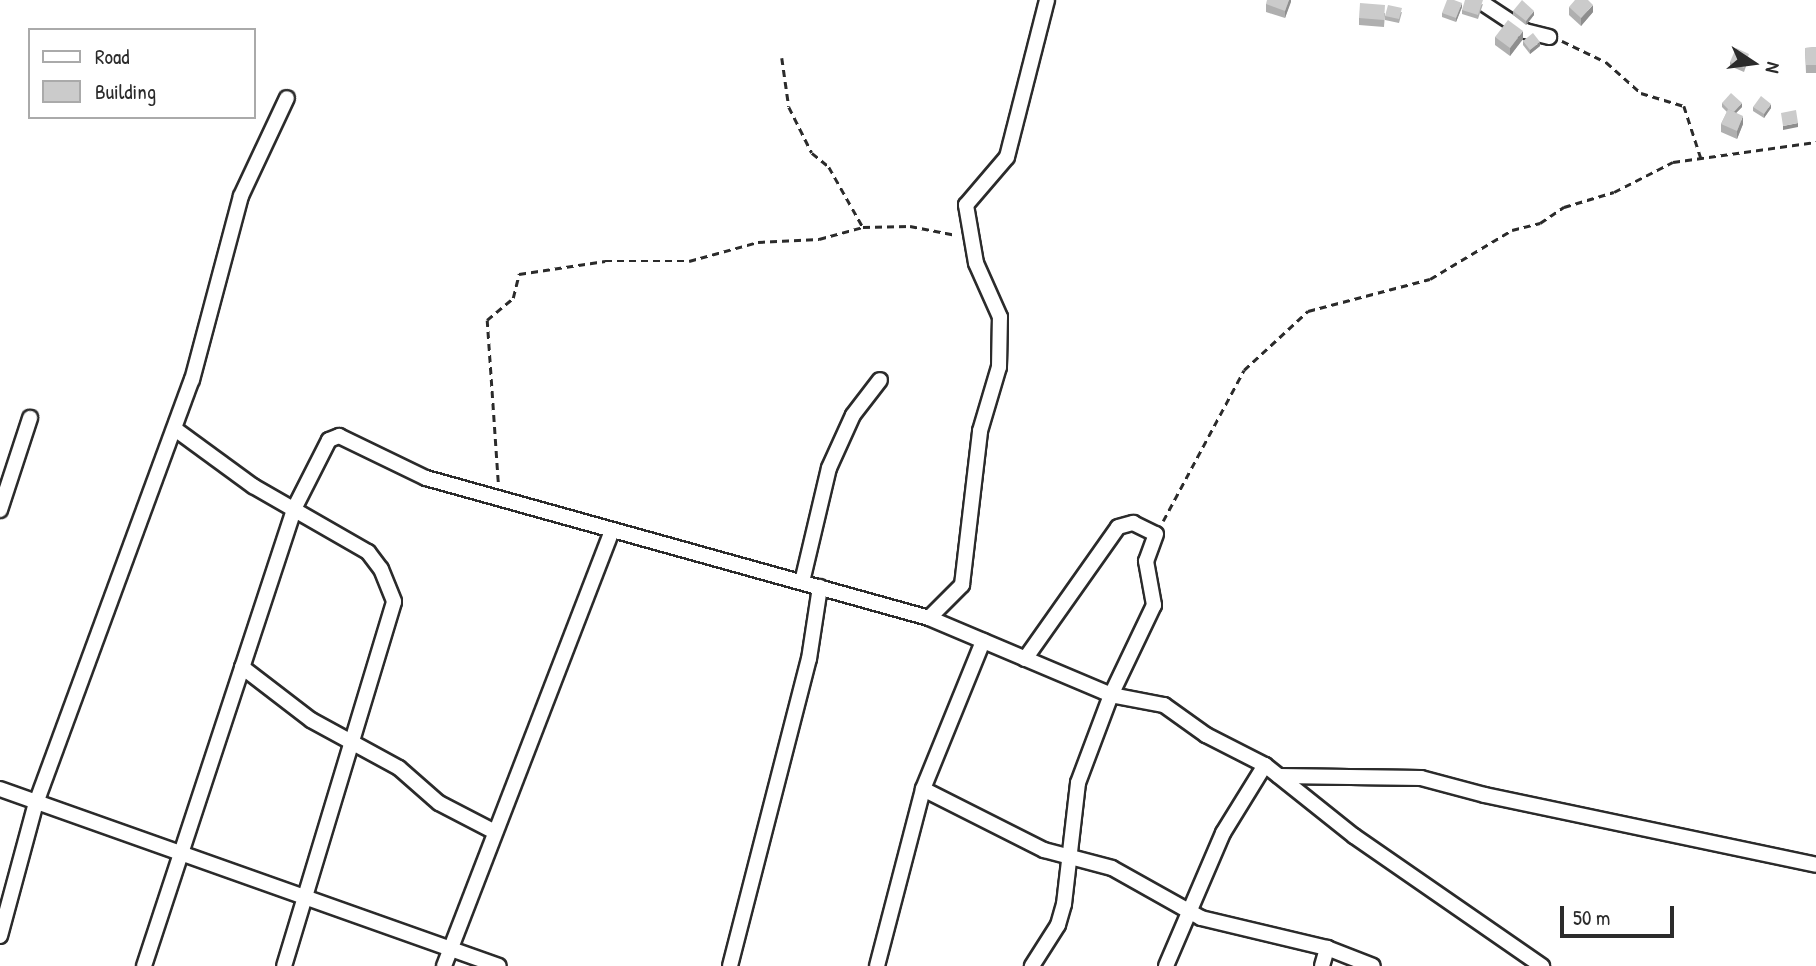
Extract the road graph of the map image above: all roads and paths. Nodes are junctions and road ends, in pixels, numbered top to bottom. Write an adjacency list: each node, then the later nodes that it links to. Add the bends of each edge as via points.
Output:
1 (1047, 0): 9 (street, via 1007,157 966,205)
2 (1478, 0): 3 (street, via 1525,31)
3 (1549, 37): 7 (path, via 1606,62 1641,93 1684,106)
4 (782, 58): 8 (path, via 789,107 812,153 829,167)
5 (287, 98): 12 (street, via 241,196)
6 (1816, 142): 7 (path)
7 (1701, 158): 17 (path, via 1673,162 1614,192 1564,206 1540,223 1512,230 1430,279 1307,311 1244,370)
8 (863, 227): 9 (path, via 910,226); 13 (path, via 819,239 758,242 690,261 605,261 519,274 513,298 487,320 492,352 492,440)
9 (969, 237): 20 (street, via 1000,317 999,367 980,431 962,585)
10 (880, 380): 18 (street, via 853,415 829,468)
11 (30, 418): 15 (street)
12 (175, 429): 14 (street, via 253,486); 30 (street)
13 (500, 500): 14 (street, via 426,478 339,436 329,440); 16 (street)
14 (295, 507): 23 (street); 25 (street, via 368,552 390,586 391,621)
15 (0, 510)
16 (611, 531): 18 (street); 31 (street)
17 (1156, 534): 22 (street, via 1133,523 1118,527); 24 (street, via 1146,561 1154,605)
18 (802, 582): 19 (street)
19 (820, 587): 20 (street); 44 (street, via 809,659)
20 (929, 618): 21 (street)
21 (983, 641): 22 (street); 29 (street)
22 (1025, 659): 24 (street)
23 (242, 667): 25 (street, via 312,720); 32 (street)
24 (1111, 695): 26 (street, via 1164,705 1206,735); 33 (street, via 1078,783)
25 (354, 742): 31 (street, via 398,768 457,815); 35 (street)
26 (1265, 765): 27 (street); 36 (street, via 1223,832)
27 (1279, 776): 34 (street, via 1421,778); 50 (street, via 1354,836)
28 (0, 789): 30 (street)
29 (923, 789): 33 (street, via 1044,850); 45 (street)
30 (36, 803): 32 (street); 37 (street)
31 (495, 832): 39 (street)
32 (180, 853): 35 (street); 40 (street)
33 (1073, 856): 36 (street, via 1112,868); 46 (street, via 1058,925)
34 (1816, 865)
35 (306, 899): 39 (street); 41 (street)
36 (1188, 911): 38 (street, via 1256,934); 47 (street)
37 (0, 936)
38 (1327, 948): 48 (street); 49 (street)
39 (450, 951): 42 (street); 43 (street)
40 (144, 966)
41 (284, 966)
42 (444, 966)
43 (499, 966)
44 (730, 966)
45 (877, 966)
46 (1032, 966)
47 (1166, 966)
48 (1322, 966)
49 (1373, 966)
50 (1542, 966)

